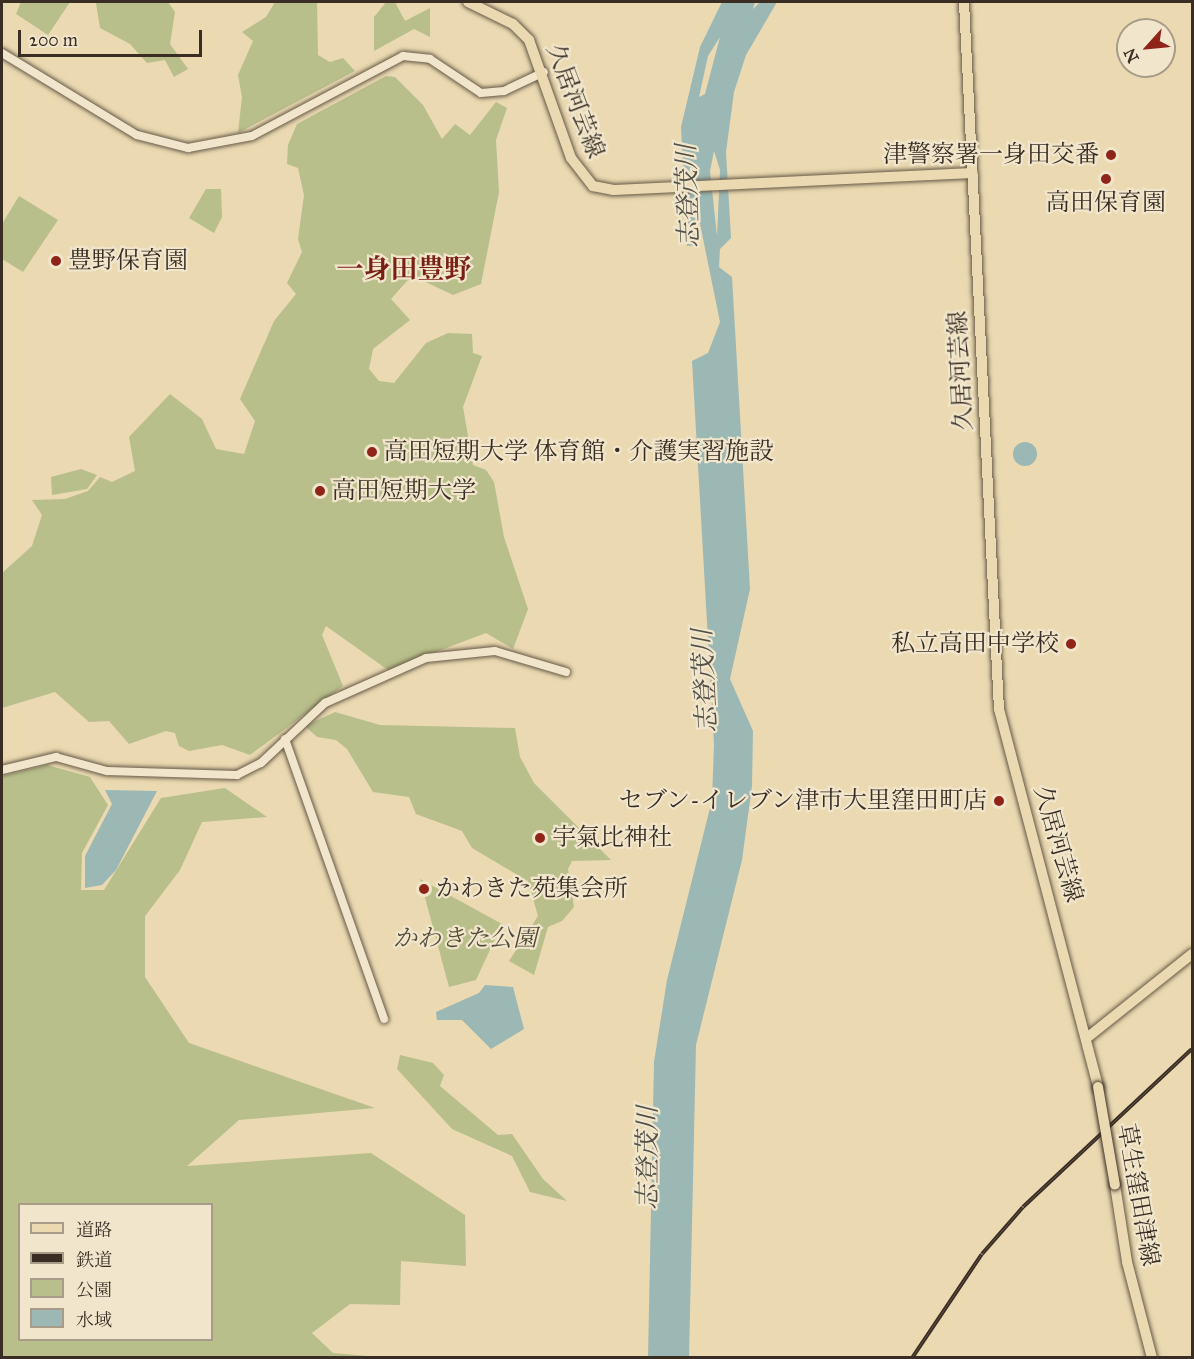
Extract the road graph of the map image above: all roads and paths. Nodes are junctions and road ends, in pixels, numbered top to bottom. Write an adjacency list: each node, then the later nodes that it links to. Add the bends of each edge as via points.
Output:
1 (468, 2): 4 (main road, 久居河芸線, via 518,28)
2 (964, 2): 5 (main road)
3 (2, 53): 4 (street, via 136,135 188,148 252,136 403,56 430,59 481,93 504,91)
4 (544, 72): 5 (main road, 久居河芸線, via 569,152 587,182 614,190)
5 (973, 173): 11 (main road, 久居河芸線, via 999,709)
6 (566, 672): 7 (street, via 495,651 441,654 331,699)
7 (285, 739): 8 (street, via 254,768 229,776 108,771 56,757); 10 (street)
8 (2, 771)
9 (1192, 954): 11 (main road)
10 (384, 1019)
11 (1088, 1037): 12 (main road, 草生窪田津線, bridge, via 1126,1262)
12 (1152, 1358)

